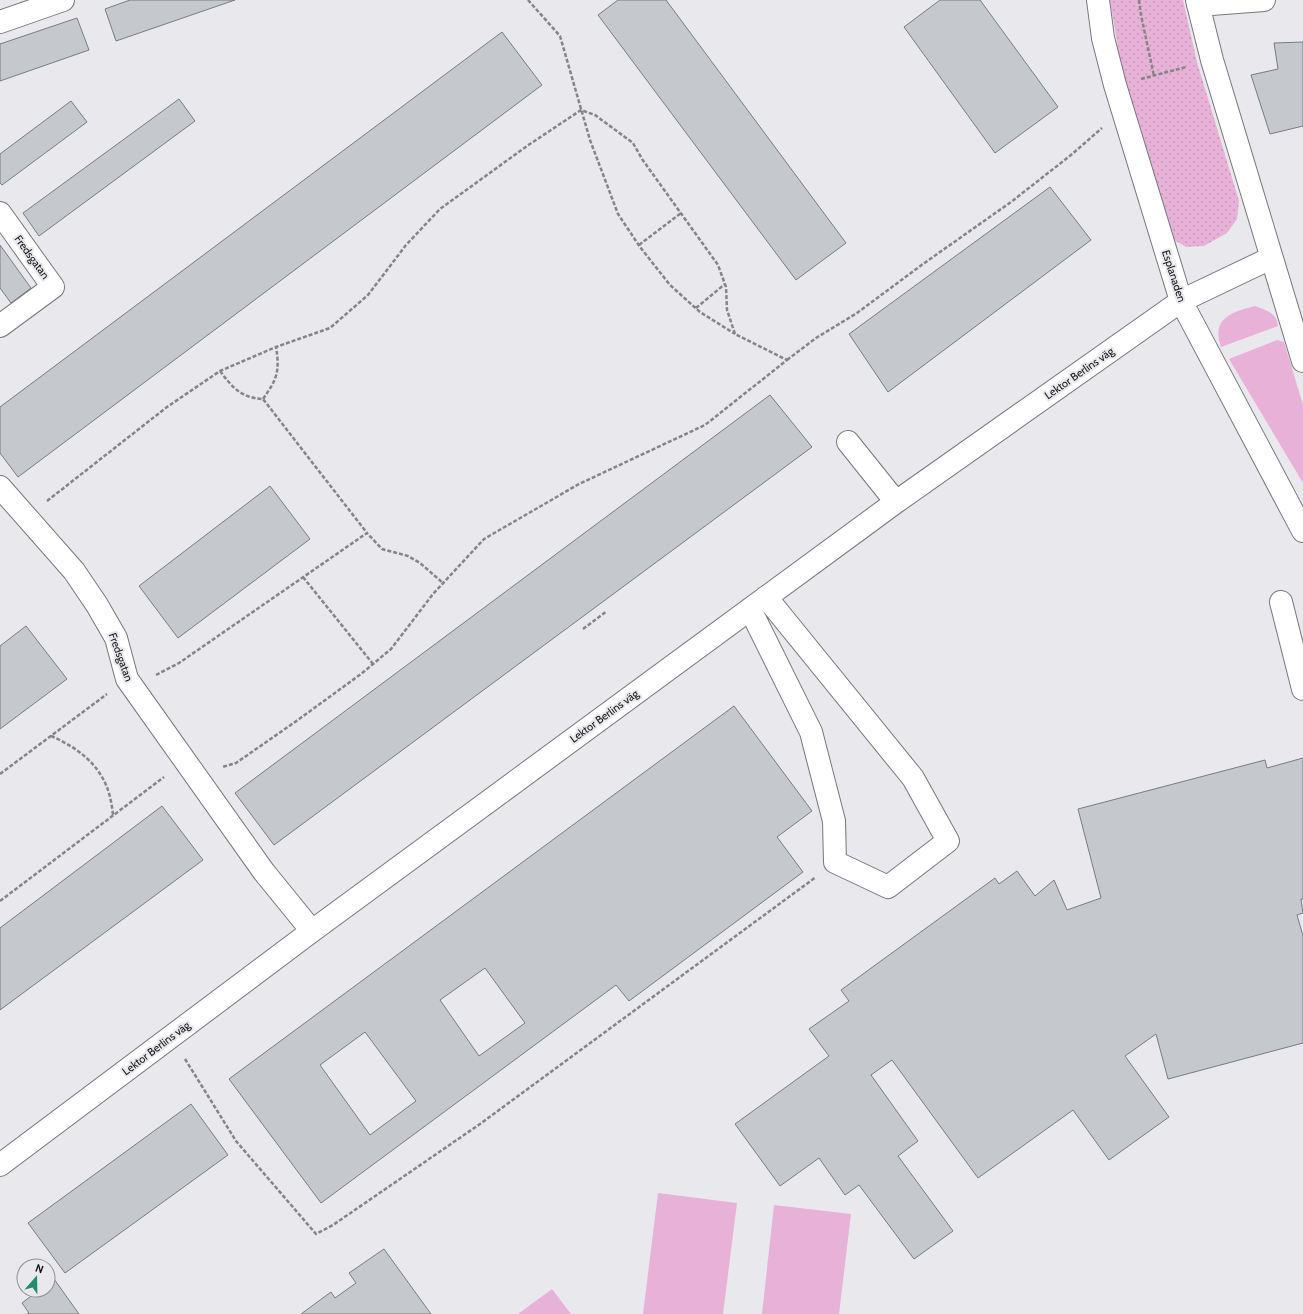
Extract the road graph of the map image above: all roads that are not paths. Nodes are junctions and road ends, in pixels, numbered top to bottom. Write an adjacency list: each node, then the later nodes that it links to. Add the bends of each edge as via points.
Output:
1 (63, 0): 5 (street)
2 (1098, 0): 8 (street, Esplanaden, via 1103,38 1115,85)
3 (1264, 0): 4 (street)
4 (1198, 2): 7 (street, via 1212,60)
5 (0, 22)
6 (0, 213): 9 (street, Fredsgatan, via 53,286)
7 (1271, 258): 8 (street, Lektor Berlins väg); 10 (street)
8 (1181, 301): 13 (street, Lektor Berlins väg); 14 (street, Esplanaden)
9 (0, 326)
10 (1303, 361)
11 (848, 442): 13 (street)
12 (0, 487): 18 (street, Fredsgatan, via 74,571 116,638 130,683 264,872)
13 (896, 502): 16 (street, Lektor Berlins väg)
14 (1303, 531)
15 (1281, 602): 17 (street)
16 (758, 603): 16 (street, via 914,778 948,841 888,888 835,862 834,821 811,732); 18 (street, Lektor Berlins väg)
17 (1303, 690)
18 (312, 931): 19 (street, Lektor Berlins väg)
19 (0, 1165)

